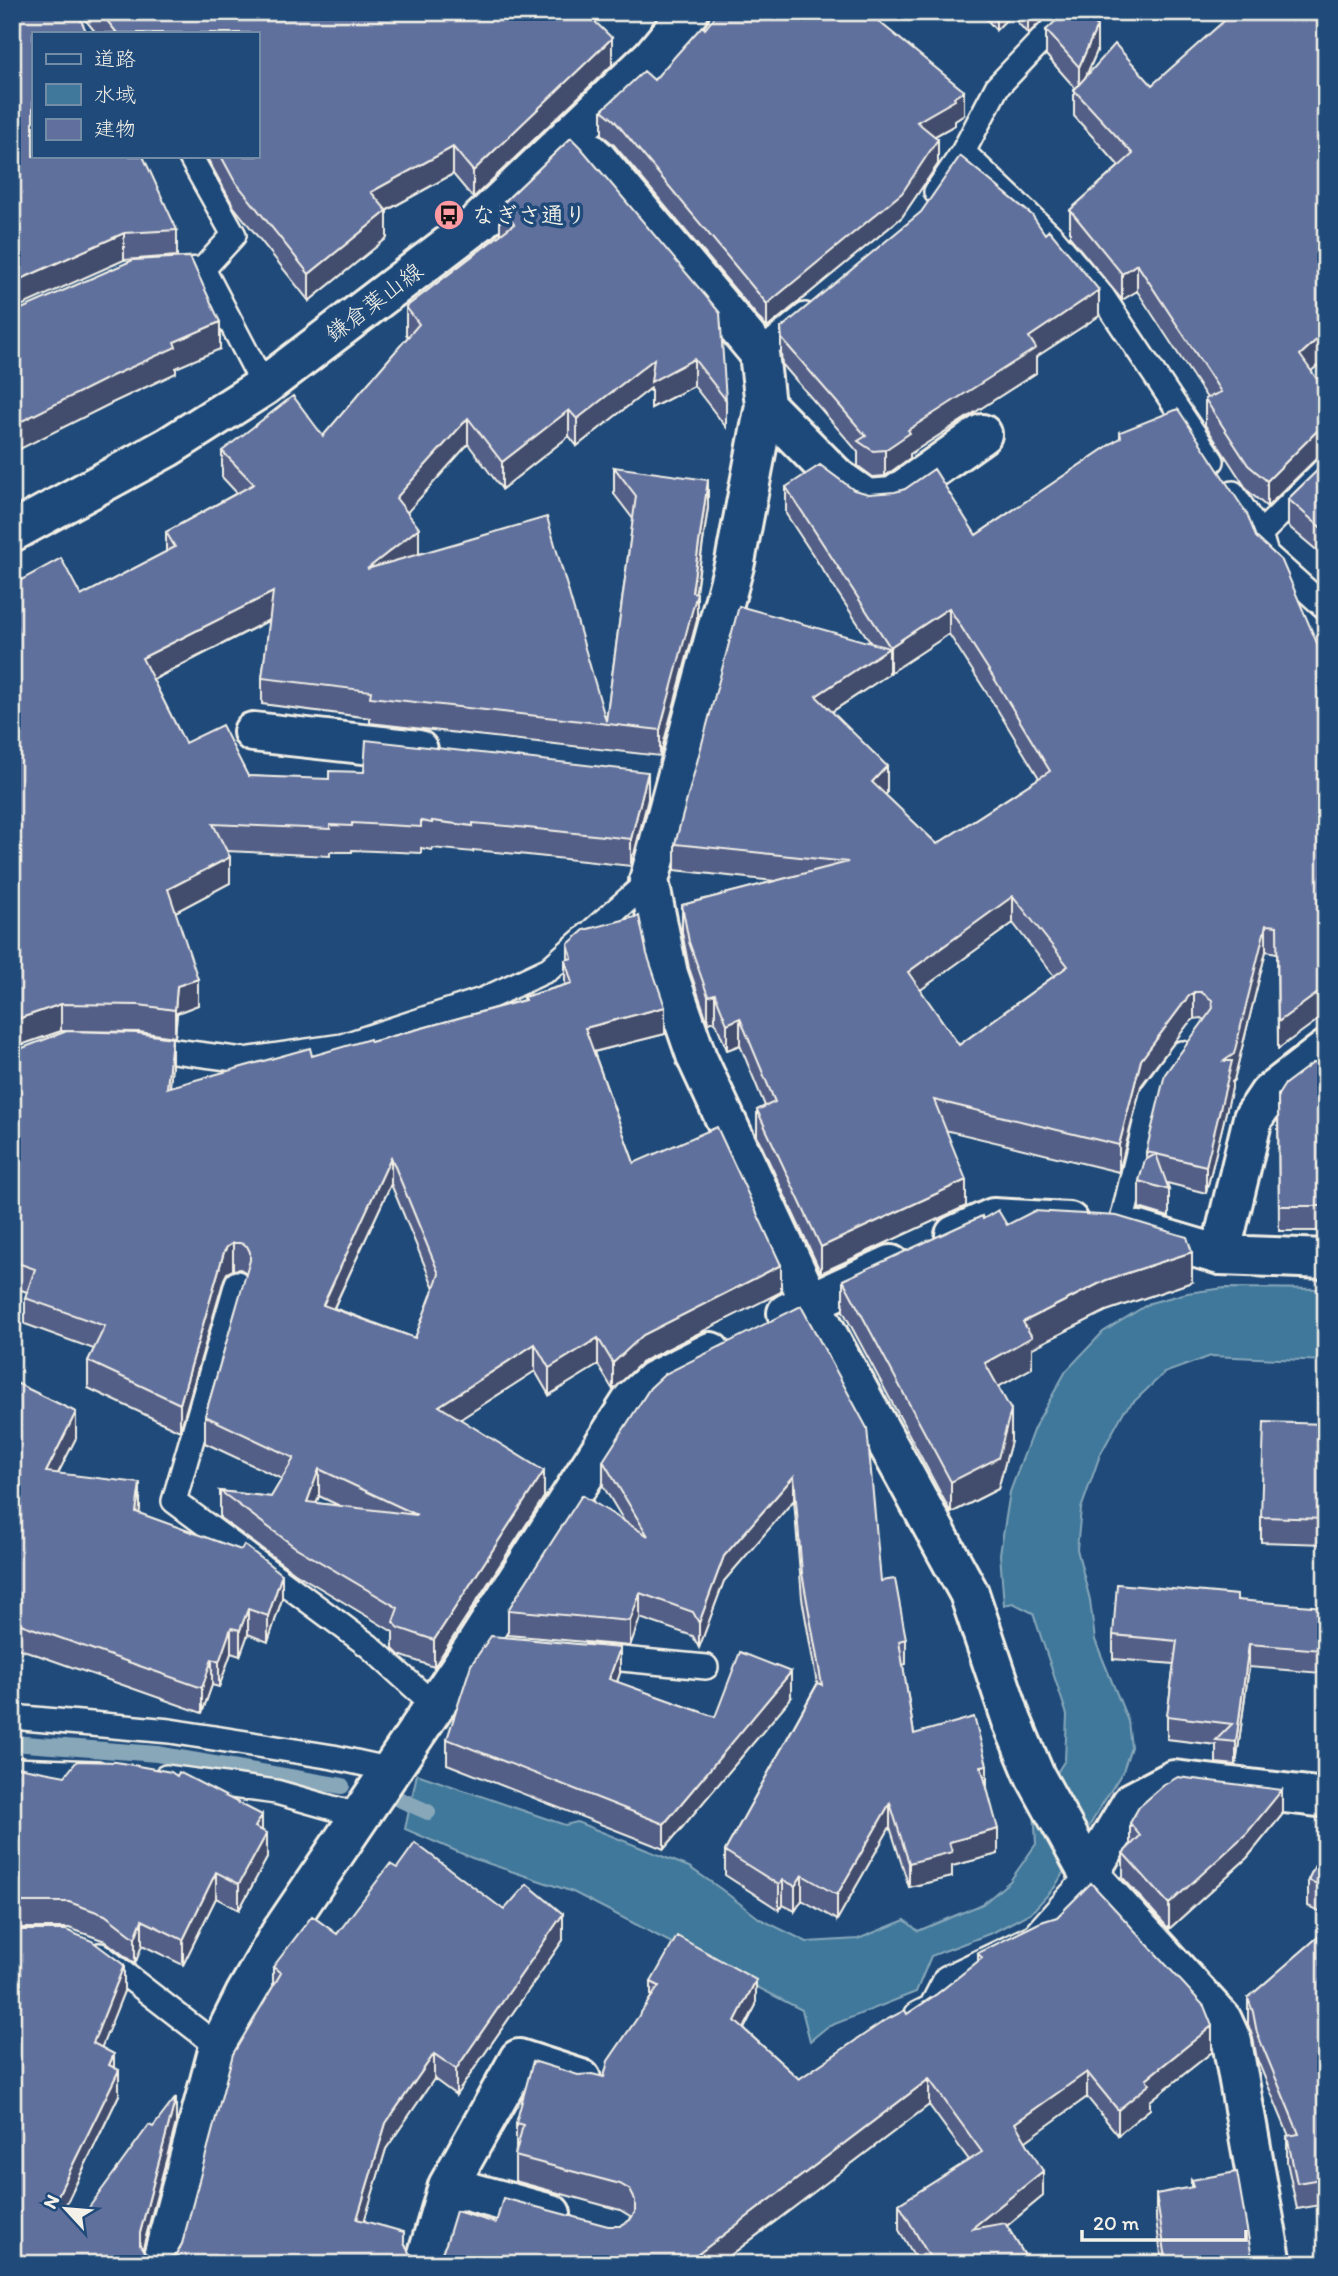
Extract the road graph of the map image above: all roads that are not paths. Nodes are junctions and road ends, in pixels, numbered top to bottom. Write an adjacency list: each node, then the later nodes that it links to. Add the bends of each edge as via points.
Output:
1 (689, 12): 3 (street, 鎌倉葉山線, via 652,57)
2 (1073, 12): 4 (lane, via 997,87)
3 (570, 135): 10 (street, via 597,159); 11 (street, 鎌倉葉山線, via 479,222)
4 (963, 152): 6 (lane); 16 (lane, via 1052,237 1103,297)
5 (191, 158): 7 (lane, via 234,236)
6 (927, 206)
7 (203, 269): 8 (lane); 11 (lane)
8 (142, 272)
9 (820, 303): 10 (lane)
10 (759, 353): 12 (street)
11 (264, 386): 15 (street, 鎌倉葉山線, via 168,447)
12 (765, 405): 13 (street, via 837,478 867,499 893,497); 20 (street, via 735,562 662,778)
13 (982, 434)
14 (1326, 468): 16 (lane)
15 (12, 531)
16 (1260, 534): 17 (lane, via 1266,554)
17 (1326, 608)
18 (253, 732): 19 (street)
19 (457, 755)
20 (649, 881): 22 (lane, via 549,969 485,999 342,1046 243,1060); 28 (street, via 668,974 697,1058)
21 (1199, 1032): 24 (lane, via 1152,1094)
22 (126, 1046)
23 (1326, 1050): 25 (street, via 1269,1094 1253,1118)
24 (1121, 1225): 25 (street); 28 (street, via 993,1218)
25 (1220, 1255): 26 (street)
26 (1326, 1259)
27 (237, 1283): 31 (lane, via 174,1501 369,1646)
28 (810, 1301): 31 (street, via 653,1381 633,1399 489,1647); 39 (street, via 969,1593 1035,1776)
29 (570, 1655): 30 (lane)
30 (706, 1667)
31 (435, 1706): 34 (street)
32 (12, 1717): 34 (lane, via 170,1731)
33 (12, 1770): 35 (lane)
34 (392, 1770): 38 (street)
35 (116, 1774)
36 (142, 1775): 38 (lane, via 276,1792)
37 (1326, 1798): 39 (street, via 1174,1780 1132,1802)
38 (361, 1816): 42 (street, via 280,1934)
39 (1084, 1863): 41 (lane, via 1034,1936 946,1978 931,2007); 48 (street, via 1222,2020 1233,2042)
40 (79, 1945): 42 (lane, via 99,1954)
41 (897, 2024)
42 (219, 2047): 46 (street)
43 (585, 2080): 44 (street, via 519,2059)
44 (448, 2186): 45 (street); 47 (street)
45 (588, 2224)
46 (161, 2264)
47 (425, 2264)
48 (1272, 2264)

